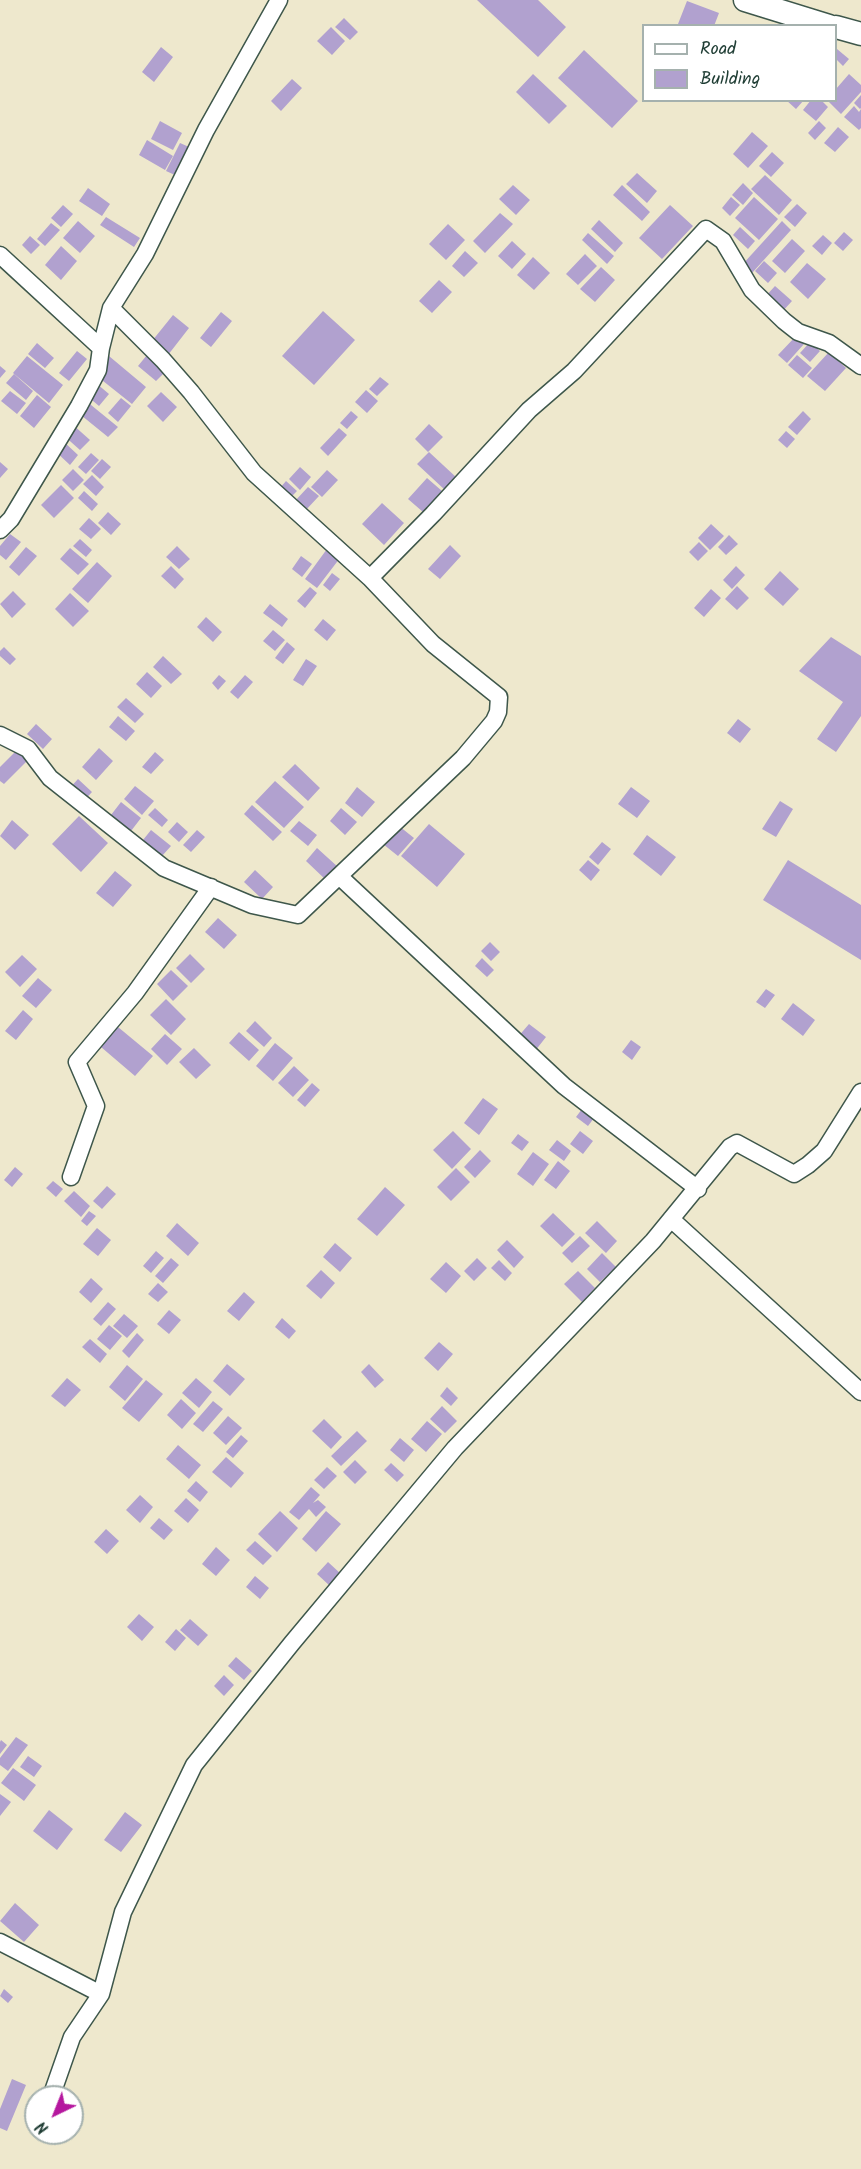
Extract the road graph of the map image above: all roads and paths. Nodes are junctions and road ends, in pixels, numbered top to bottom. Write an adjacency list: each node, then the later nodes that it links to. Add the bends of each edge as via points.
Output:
1 (279, 0): 7 (street, via 206,130 145,254)
2 (745, 0): 3 (main road)
3 (823, 24)
4 (837, 27): 5 (main road)
5 (861, 34)
6 (0, 255): 8 (street)
7 (111, 308): 8 (street); 11 (street, via 191,392 254,473)
8 (101, 348): 10 (street, via 98,370 79,406 11,519)
9 (861, 366): 11 (street, via 829,343 798,332 784,321 752,290 723,241 706,229 574,371 529,410)
10 (0, 530)
11 (370, 578): 13 (street, via 433,644 499,697 498,712 463,758)
12 (0, 735): 14 (street, via 28,749 50,778 164,868)
13 (339, 876): 14 (street, via 298,915 252,905); 17 (street, via 564,1086)
14 (211, 887): 16 (street, via 135,993 77,1062 96,1106)
15 (861, 1092): 17 (street, via 824,1151 794,1174 737,1143)
16 (71, 1177)
17 (698, 1189): 18 (street)
18 (671, 1219): 19 (street); 21 (street, via 455,1448 194,1765 123,1912)
19 (861, 1392)
20 (0, 1942): 21 (street)
21 (101, 1994): 22 (street, via 72,2037)
22 (55, 2085)

